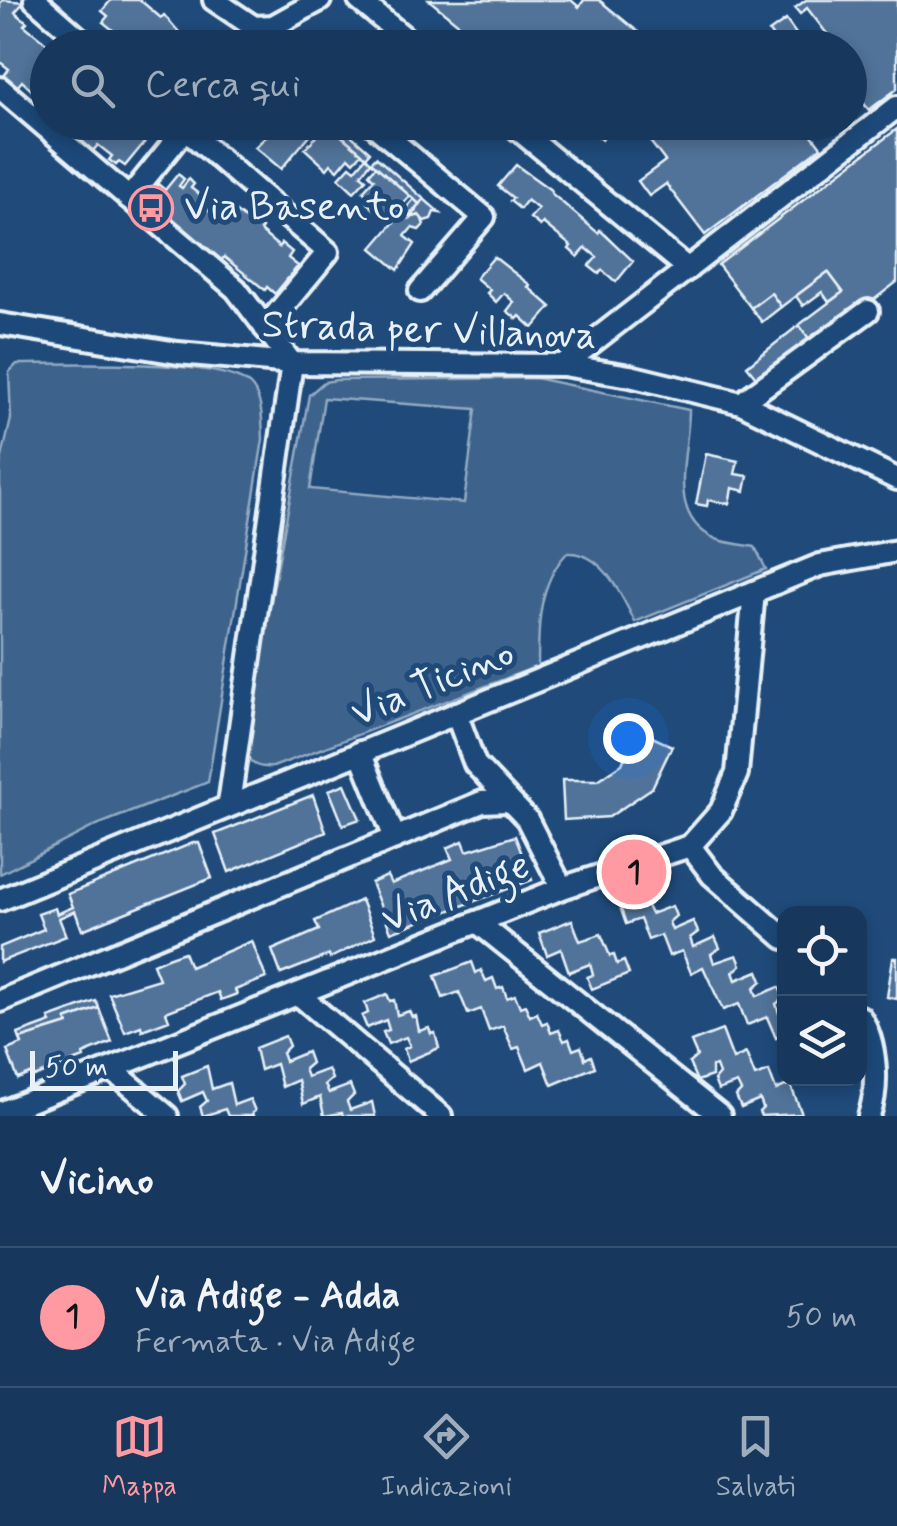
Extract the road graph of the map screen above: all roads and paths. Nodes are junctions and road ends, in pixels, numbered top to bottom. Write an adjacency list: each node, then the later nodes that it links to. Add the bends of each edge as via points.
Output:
1 (35, 0): 6 (street)
2 (214, 0): 5 (street)
3 (320, 0): 5 (street, via 274,26)
4 (359, 0): 8 (street)
5 (254, 27): 7 (street)
6 (69, 30)
7 (258, 30)
8 (395, 30)
9 (0, 88): 11 (street)
10 (897, 107): 12 (street)
11 (30, 114)
12 (867, 130)
13 (61, 140): 19 (street)
14 (171, 140): 19 (street)
15 (197, 140): 24 (street, via 328,252)
16 (392, 140): 21 (street, via 484,217)
17 (531, 140): 20 (street)
18 (854, 140): 20 (street)
19 (129, 198): 24 (street, via 236,289)
20 (688, 269): 26 (street)
21 (420, 292)
22 (868, 311): 27 (street)
23 (0, 324): 25 (street, Strada per Villanova, via 178,353)
24 (265, 328): 25 (street)
25 (292, 363): 26 (street, Strada per Villanova); 34 (street)
26 (563, 364): 27 (street, Strada per Villanova)
27 (741, 402): 28 (street, Strada per Villanova)
28 (897, 479)
29 (897, 551): 30 (street, Via Ticino, via 820,565)
30 (754, 592): 31 (street, Via Ticino); 36 (street, via 738,773 721,812)
31 (456, 712): 32 (street, Via Ticino); 33 (street, via 476,764)
32 (360, 752): 34 (street, Via Ticino); 35 (street)
33 (507, 801): 35 (street, via 482,802); 37 (street, via 527,819)
34 (229, 804): 38 (street, Via Ticino)
35 (395, 838): 42 (street)
36 (690, 846): 37 (street, Via Adige); 40 (street, via 712,875)
37 (562, 888): 39 (street, Via Adige)
38 (0, 900)
39 (478, 922): 41 (street, Via Adige); 48 (street)
40 (777, 932)
41 (298, 994): 44 (street, Via Adige); 47 (street)
42 (0, 1001)
43 (867, 1031): 49 (street, via 874,1062)
44 (111, 1069): 45 (street, Via Adige); 46 (street)
45 (0, 1114)
46 (167, 1116)
47 (442, 1116)
48 (720, 1116)
49 (869, 1116)

